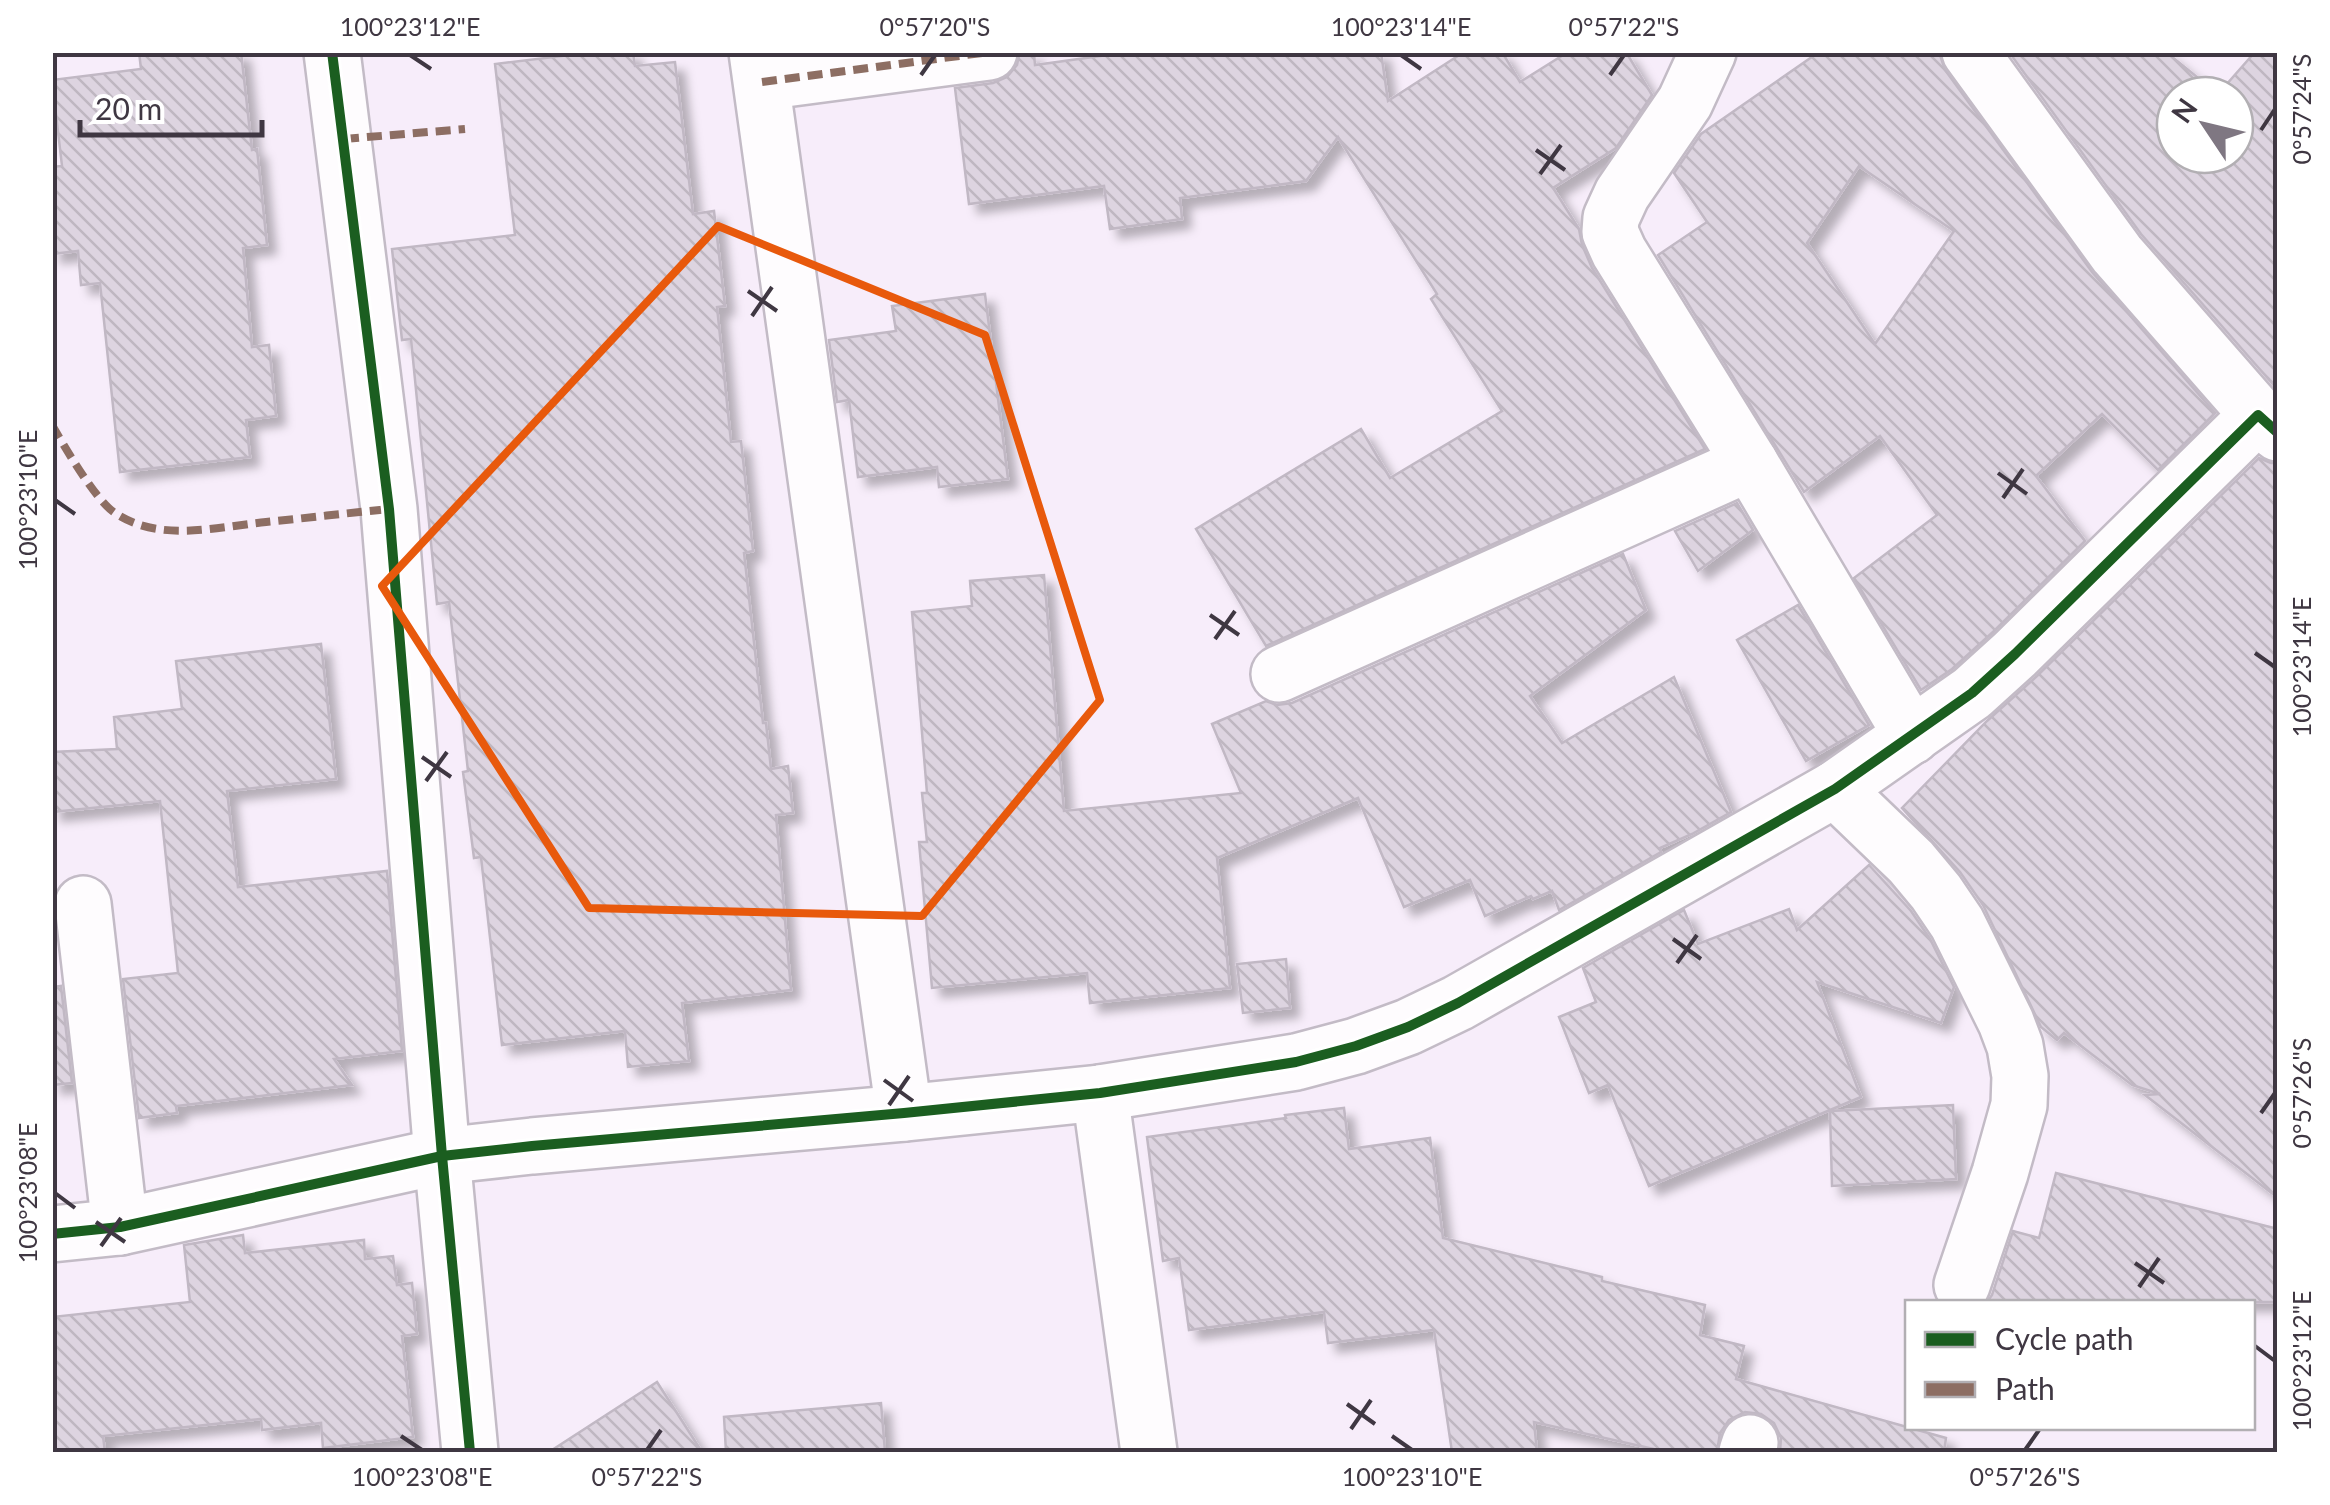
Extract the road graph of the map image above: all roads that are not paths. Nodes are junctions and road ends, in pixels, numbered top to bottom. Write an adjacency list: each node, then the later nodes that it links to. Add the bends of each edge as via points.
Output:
1 (332, 52): 14 (street, via 389,509)
2 (989, 52): 5 (street)
3 (1708, 52): 7 (street, via 1685,102 1622,194 1610,232)
4 (1970, 52): 6 (street, via 2117,254)
5 (759, 67): 13 (street)
6 (2268, 424): 9 (street, via 1972,694)
7 (1750, 463): 8 (street); 9 (street)
8 (1280, 674)
9 (1912, 736): 10 (street)
10 (1835, 789): 12 (street, via 1408,1027 1296,1062); 17 (street, via 1936,892 2015,1046 2018,1104)
11 (83, 904): 15 (street)
12 (1100, 1093): 13 (street); 19 (street)
13 (904, 1113): 14 (street)
14 (442, 1156): 15 (street); 18 (street)
15 (120, 1227): 16 (street)
16 (52, 1234)
17 (1962, 1284)
18 (470, 1452)
19 (1149, 1452)

